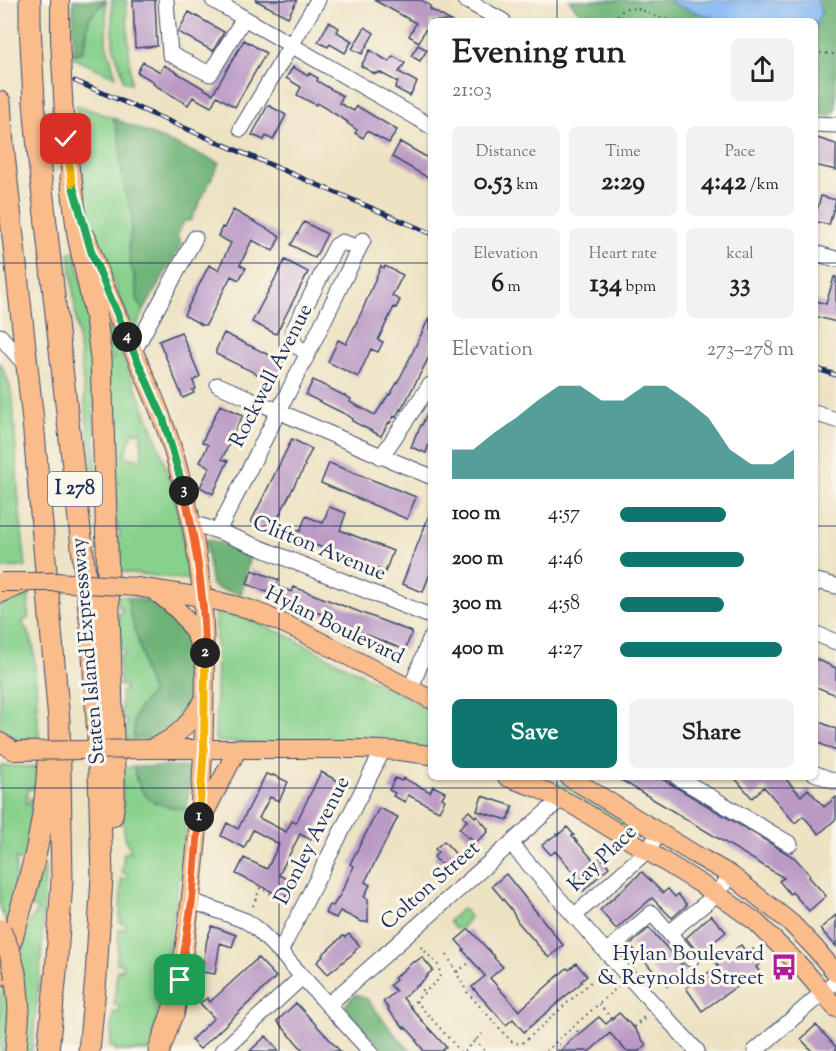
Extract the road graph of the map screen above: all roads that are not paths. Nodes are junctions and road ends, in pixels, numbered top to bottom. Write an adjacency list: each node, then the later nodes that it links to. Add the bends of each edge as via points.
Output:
1 (30, 0): 65 (highway, Staten Island Expressway / I 278, bridge, via 39,161 94,666)
2 (60, 0): 15 (main road, bridge, via 64,115)
3 (166, 0): 7 (street, via 170,54 210,74)
4 (213, 0): 7 (street)
5 (318, 0): 9 (street)
6 (465, 0): 8 (street)
7 (244, 18): 9 (street)
8 (498, 18)
9 (291, 44): 11 (street); 14 (street)
10 (0, 102): 22 (highway, Staten Island Expressway / I 278)
11 (428, 124)
12 (818, 124): 13 (street)
13 (836, 125)
14 (241, 129)
15 (71, 178): 20 (main road, via 92,254); 65 (highway, via 78,236 96,318 102,380 114,800)
16 (195, 238): 20 (street)
17 (818, 254): 18 (street)
18 (836, 259)
19 (0, 336): 22 (street)
20 (134, 351): 30 (main road, via 166,428)
21 (308, 353): 21 (street, Rockwell Avenue, via 361,244 342,242 336,246 300,316 293,339 296,346); 25 (street, Rockwell Avenue)
22 (27, 367): 37 (highway, Staten Island Expressway / I 278)
23 (218, 385): 25 (street)
24 (428, 388): 28 (street)
25 (279, 410): 28 (street); 31 (street, Rockwell Avenue)
26 (818, 414): 27 (street)
27 (836, 420)
28 (381, 457): 29 (street)
29 (428, 475)
30 (191, 523): 31 (street, Clifton Avenue); 36 (main road)
31 (218, 531): 38 (street, Clifton Avenue)
32 (818, 582): 33 (street)
33 (836, 586)
34 (1, 588): 35 (main road, Hylan Boulevard, bridge, via 29,581)
35 (143, 588): 36 (main road, Hylan Boulevard); 42 (main road, via 167,600 185,617)
36 (202, 597): 42 (main road); 44 (main road, Hylan Boulevard, via 267,616)
37 (50, 610): 75 (highway, via 44,659 47,782 34,865); 83 (highway, Staten Island Expressway / I 278, via 59,721 62,880)
38 (428, 614)
39 (818, 635): 40 (street)
40 (836, 642)
41 (428, 651): 43 (street)
42 (205, 658): 46 (main road)
43 (425, 668): 44 (street)
44 (411, 688): 45 (main road, Hylan Boulevard)
45 (428, 698)
46 (205, 699): 48 (main road); 50 (main road, via 182,730)
47 (5, 748): 50 (main road, bridge)
48 (204, 748): 49 (main road); 50 (main road); 59 (main road)
49 (238, 748): 51 (main road); 59 (main road)
50 (149, 749)
51 (383, 750): 52 (main road); 72 (street, Donley Avenue)
52 (428, 755)
53 (818, 774): 57 (street)
54 (515, 780): 58 (main road)
55 (574, 780): 60 (main road)
56 (682, 780): 62 (street)
57 (836, 782)
58 (561, 799): 61 (street, Colton Street); 63 (main road)
59 (198, 825): 67 (main road)
60 (660, 832): 63 (street, Kay Place); 64 (main road)
61 (511, 844): 68 (street); 80 (street, Colton Street)
62 (790, 844)
63 (648, 850): 66 (main road); 68 (street, Kay Place)
64 (731, 874): 66 (street); 74 (main road, via 791,923)
65 (102, 876): 84 (highway, Staten Island Expressway / I 278)
66 (717, 894): 70 (street); 78 (main road, via 770,935)
67 (192, 901): 72 (street, via 246,921); 79 (main road)
68 (574, 915): 71 (street)
69 (0, 930): 75 (highway, bridge, via 10,953)
70 (669, 933): 71 (street, via 652,913); 73 (street)
71 (606, 951): 89 (street)
72 (280, 952): 76 (street)
73 (691, 959)
74 (836, 973)
75 (8, 976): 82 (highway, via 19,1009)
76 (302, 977): 80 (street); 87 (street)
77 (836, 981): 78 (street)
78 (822, 993): 81 (main road); 90 (street)
79 (177, 999): 85 (highway); 86 (main road)
80 (328, 1005): 88 (street)
81 (836, 1008)
82 (16, 1051)
83 (48, 1051)
84 (89, 1051)
85 (159, 1051)
86 (169, 1051)
87 (222, 1051)
88 (370, 1051)
89 (697, 1051)
90 (755, 1051)

